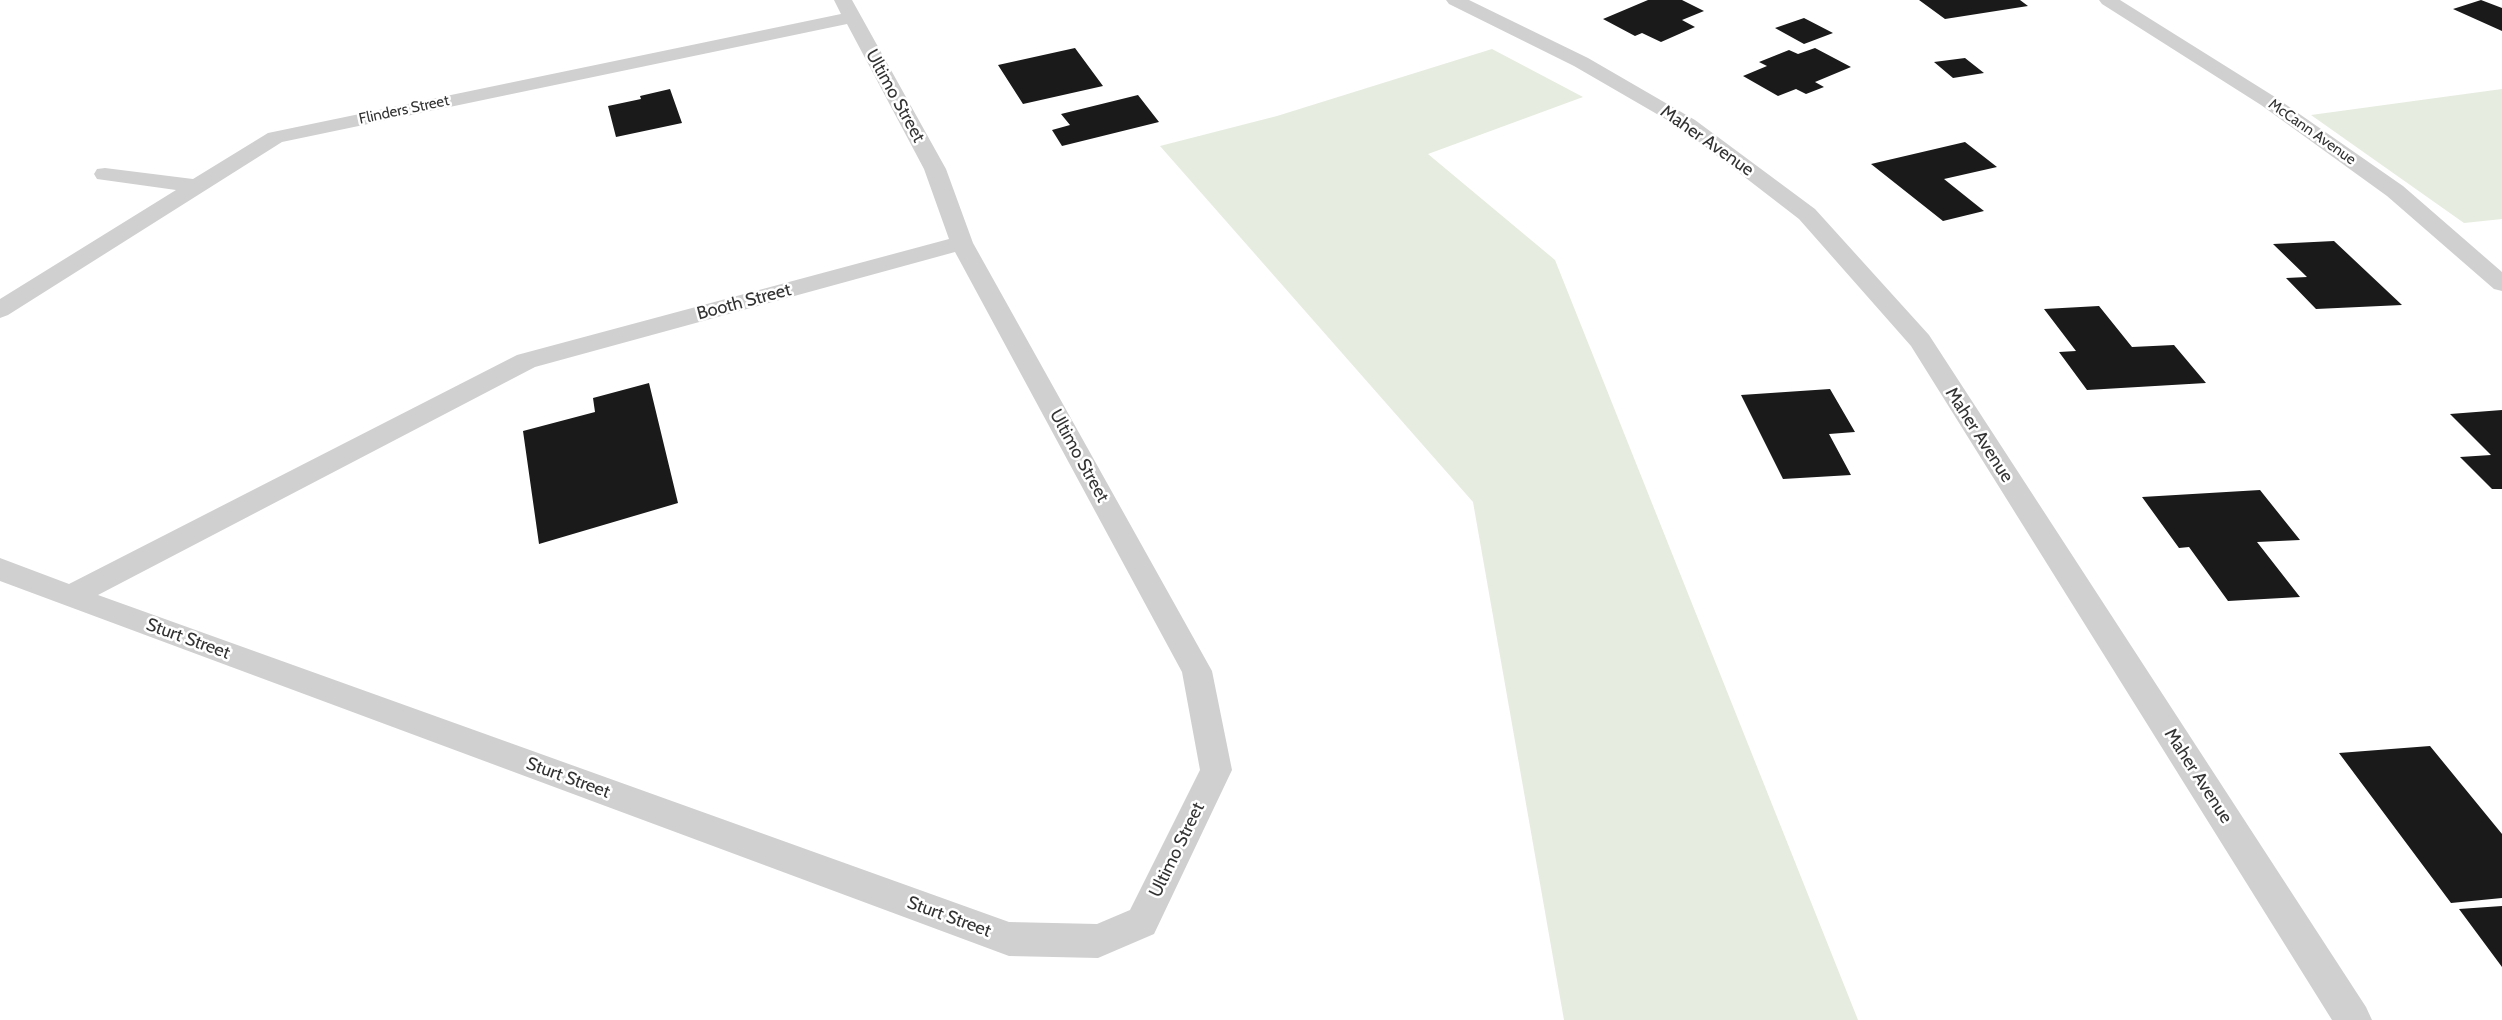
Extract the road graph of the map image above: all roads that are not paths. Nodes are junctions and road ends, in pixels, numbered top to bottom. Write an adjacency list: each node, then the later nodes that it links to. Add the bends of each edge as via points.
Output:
1 (1455, 0): 12 (street, Maher Avenue, via 1581,62 1688,124 1807,214 1920,341)
2 (2108, 0): 7 (street, McCann Avenue, via 2268,101 2396,191)
3 (848, 9): 5 (street, Flinders Street, via 275,137); 6 (street, Ultimo Street, via 935,169)
4 (105, 174): 5 (street)
5 (195, 186): 8 (street, Flinders Street)
6 (962, 243): 10 (street, Booth Street, via 526,361); 11 (street, Ultimo Street, via 1197,670 1216,770)
7 (2502, 284)
8 (0, 310)
9 (0, 569): 10 (street, Sturt Street)
10 (70, 596): 11 (street, Sturt Street, via 1008,939 1098,941)
11 (1142, 922)
12 (2354, 1020)

